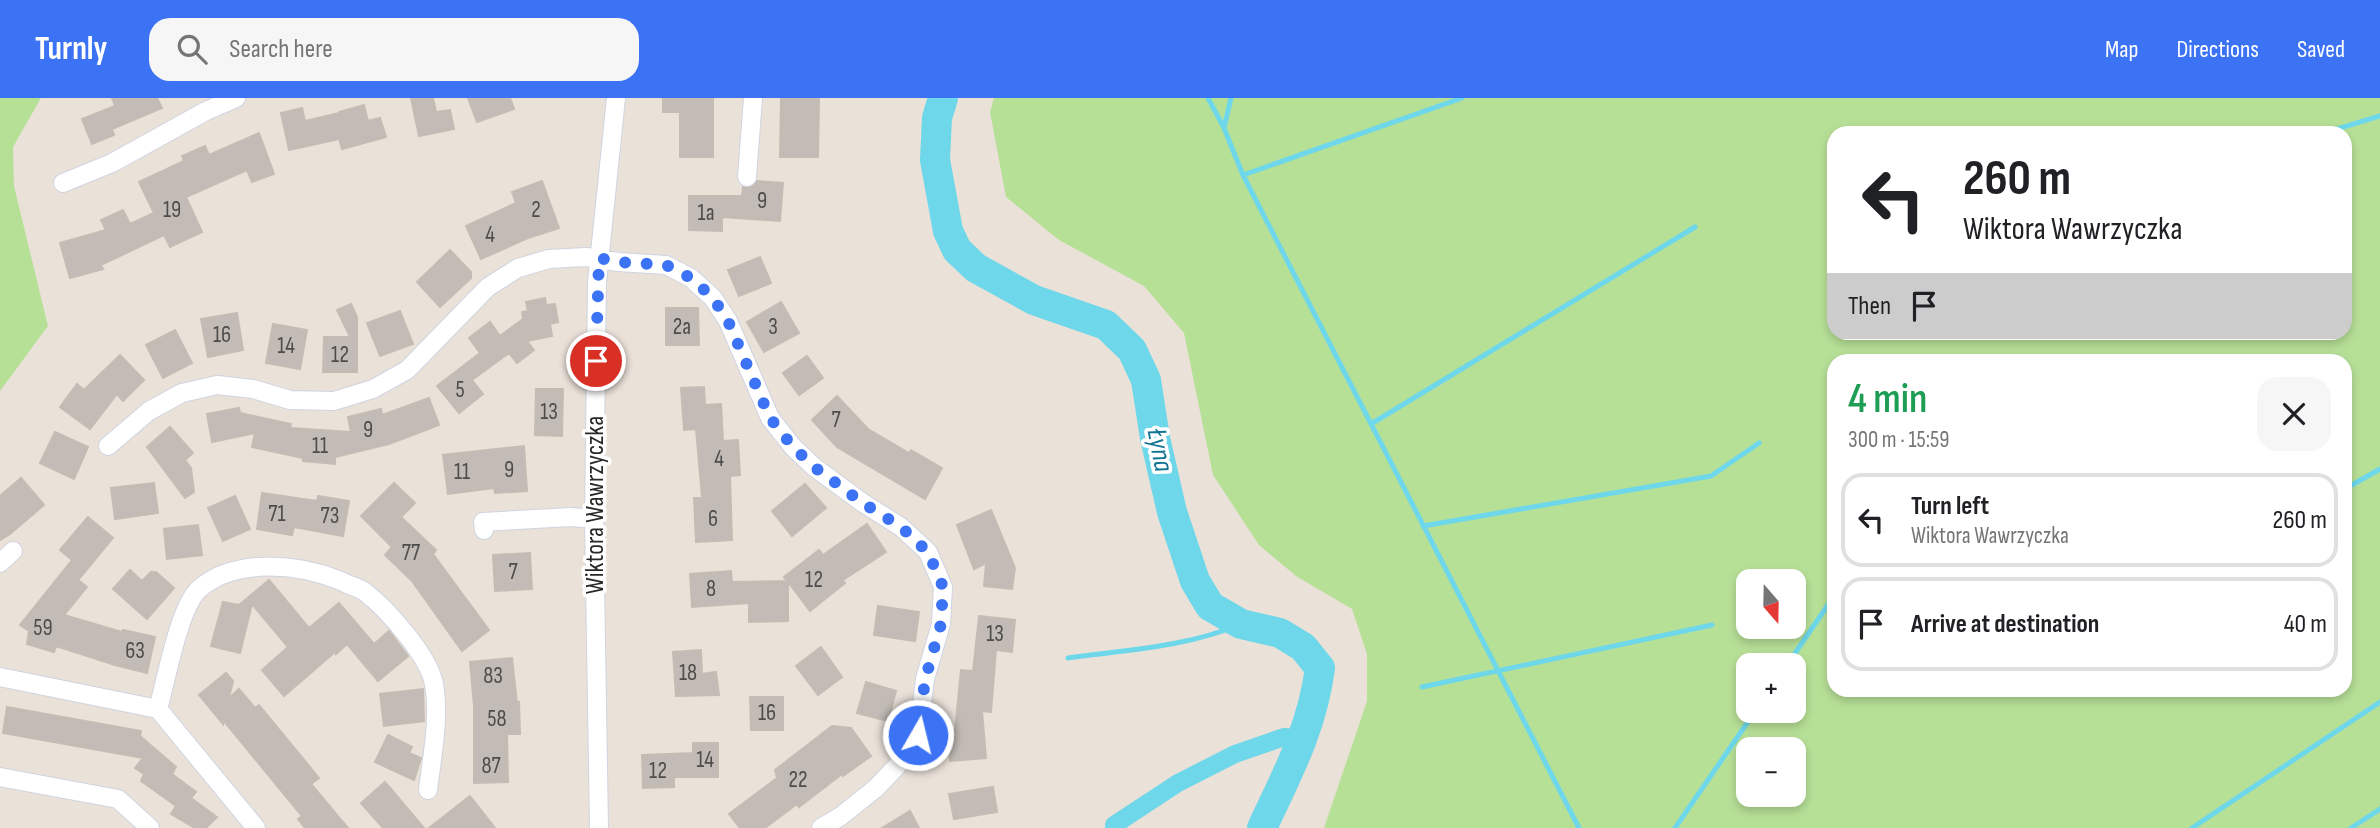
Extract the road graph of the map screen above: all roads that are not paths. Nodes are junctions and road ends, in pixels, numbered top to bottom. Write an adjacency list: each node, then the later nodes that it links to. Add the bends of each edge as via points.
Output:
1 (236, 98): 5 (street, via 112,163)
2 (616, 98): 6 (street, Wiktora Wawrzyczka)
3 (753, 98): 4 (street)
4 (747, 177)
5 (63, 183)
6 (599, 258): 7 (street, via 549,259 518,268 488,287 407,370 373,389 334,401 290,400 217,385 182,393 149,411); 8 (street, Wiktora Wawrzyczka); 17 (street, via 666,265 691,278 713,298 728,321 770,418 793,447 928,552 943,587 941,624 925,680 918,735 876,788)
7 (108, 446)
8 (594, 519): 9 (street, via 483,522); 16 (street, Wiktora Wawrzyczka)
9 (484, 530)
10 (0, 677): 11 (street)
11 (158, 709): 13 (street, via 184,614 198,590 225,574 266,565 319,573 364,591 415,643 433,682 435,724); 15 (street)
12 (0, 777): 14 (street, via 118,799)
13 (428, 790)
14 (150, 828)
15 (257, 828)
16 (599, 828)
17 (821, 828)

